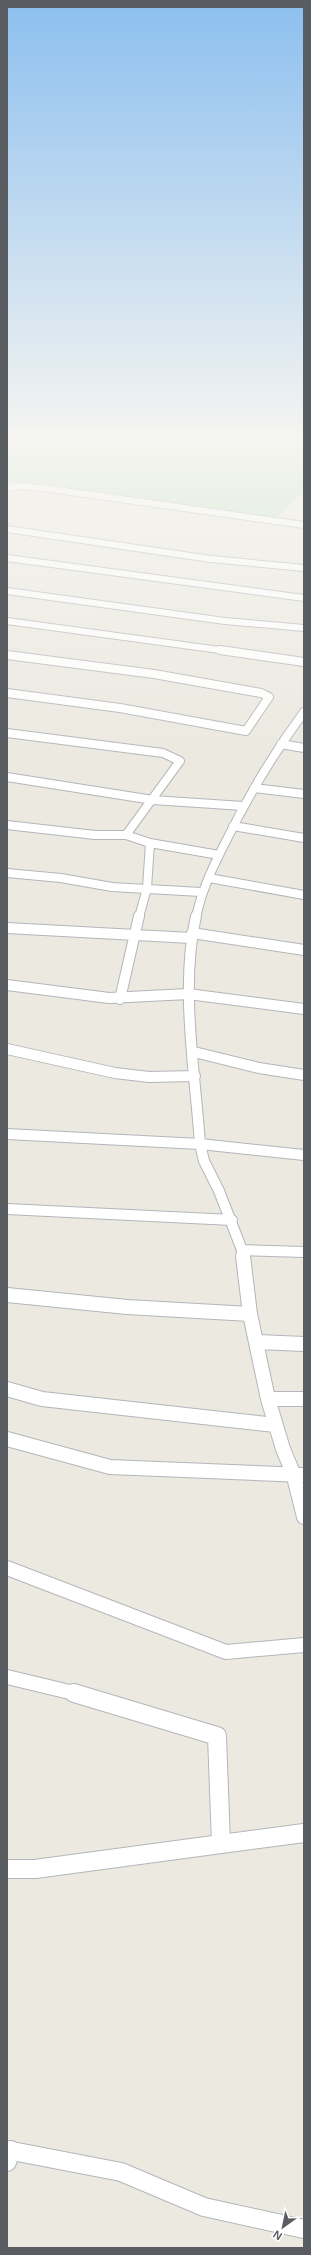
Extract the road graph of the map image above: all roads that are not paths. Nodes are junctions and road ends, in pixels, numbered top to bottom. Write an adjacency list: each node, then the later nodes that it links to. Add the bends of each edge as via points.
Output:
1 (145, 549): 3 (street)
2 (7, 558): 5 (street)
3 (304, 568)
4 (7, 591): 7 (street, via 226,621)
5 (304, 598)
6 (7, 621): 9 (street)
7 (304, 628)
8 (7, 656): 10 (street, via 174,677 261,693 269,697 246,731 120,708)
9 (304, 662)
10 (7, 693)
11 (303, 715): 13 (street)
12 (7, 732): 18 (street, via 173,756 180,761)
13 (281, 744): 14 (street); 16 (street)
14 (304, 748)
15 (7, 777): 18 (street)
16 (254, 788): 17 (street); 19 (street)
17 (304, 794)
18 (153, 800): 19 (street); 22 (street)
19 (243, 806): 21 (street)
20 (7, 825): 22 (street, via 95,835)
21 (234, 826): 23 (street); 25 (street)
22 (126, 835): 24 (street)
23 (304, 838)
24 (150, 843): 25 (street); 28 (street)
25 (219, 855): 27 (street)
26 (7, 873): 28 (street)
27 (209, 878): 29 (street); 30 (street)
28 (147, 888): 29 (street); 32 (street)
29 (201, 892): 33 (street)
30 (304, 895)
31 (7, 928): 32 (street)
32 (134, 934): 33 (street); 37 (street)
33 (192, 935): 34 (street); 36 (street)
34 (304, 950)
35 (7, 985): 37 (street)
36 (188, 994): 37 (street); 38 (street); 40 (street)
37 (120, 999)
38 (304, 1009)
39 (7, 1049): 42 (street, via 115,1073 149,1077)
40 (194, 1052): 41 (street, via 259,1068); 42 (street)
41 (304, 1075)
42 (195, 1076): 44 (street)
43 (7, 1134): 44 (street)
44 (200, 1144): 45 (street); 47 (street, via 204,1161)
45 (304, 1155)
46 (7, 1209): 47 (street)
47 (232, 1220): 48 (street)
48 (242, 1250): 49 (street); 51 (street)
49 (304, 1252)
50 (7, 1295): 51 (street, via 127,1307)
51 (250, 1314): 52 (street)
52 (258, 1342): 53 (street); 55 (street)
53 (304, 1344)
54 (7, 1389): 57 (street, via 42,1399)
55 (268, 1399): 56 (street); 57 (street)
56 (304, 1399)
57 (275, 1425): 59 (street)
58 (7, 1439): 59 (street, via 110,1467)
59 (298, 1474): 60 (street)
60 (304, 1518)
61 (7, 1568): 62 (street, via 226,1652)
62 (304, 1645)
63 (7, 1677): 65 (street, via 97,1699 217,1736)
64 (304, 1833): 65 (street)
65 (221, 1844): 66 (street, via 35,1869)
66 (7, 1869)
67 (8, 2154): 68 (street, via 121,2172 204,2207)
68 (304, 2229)

